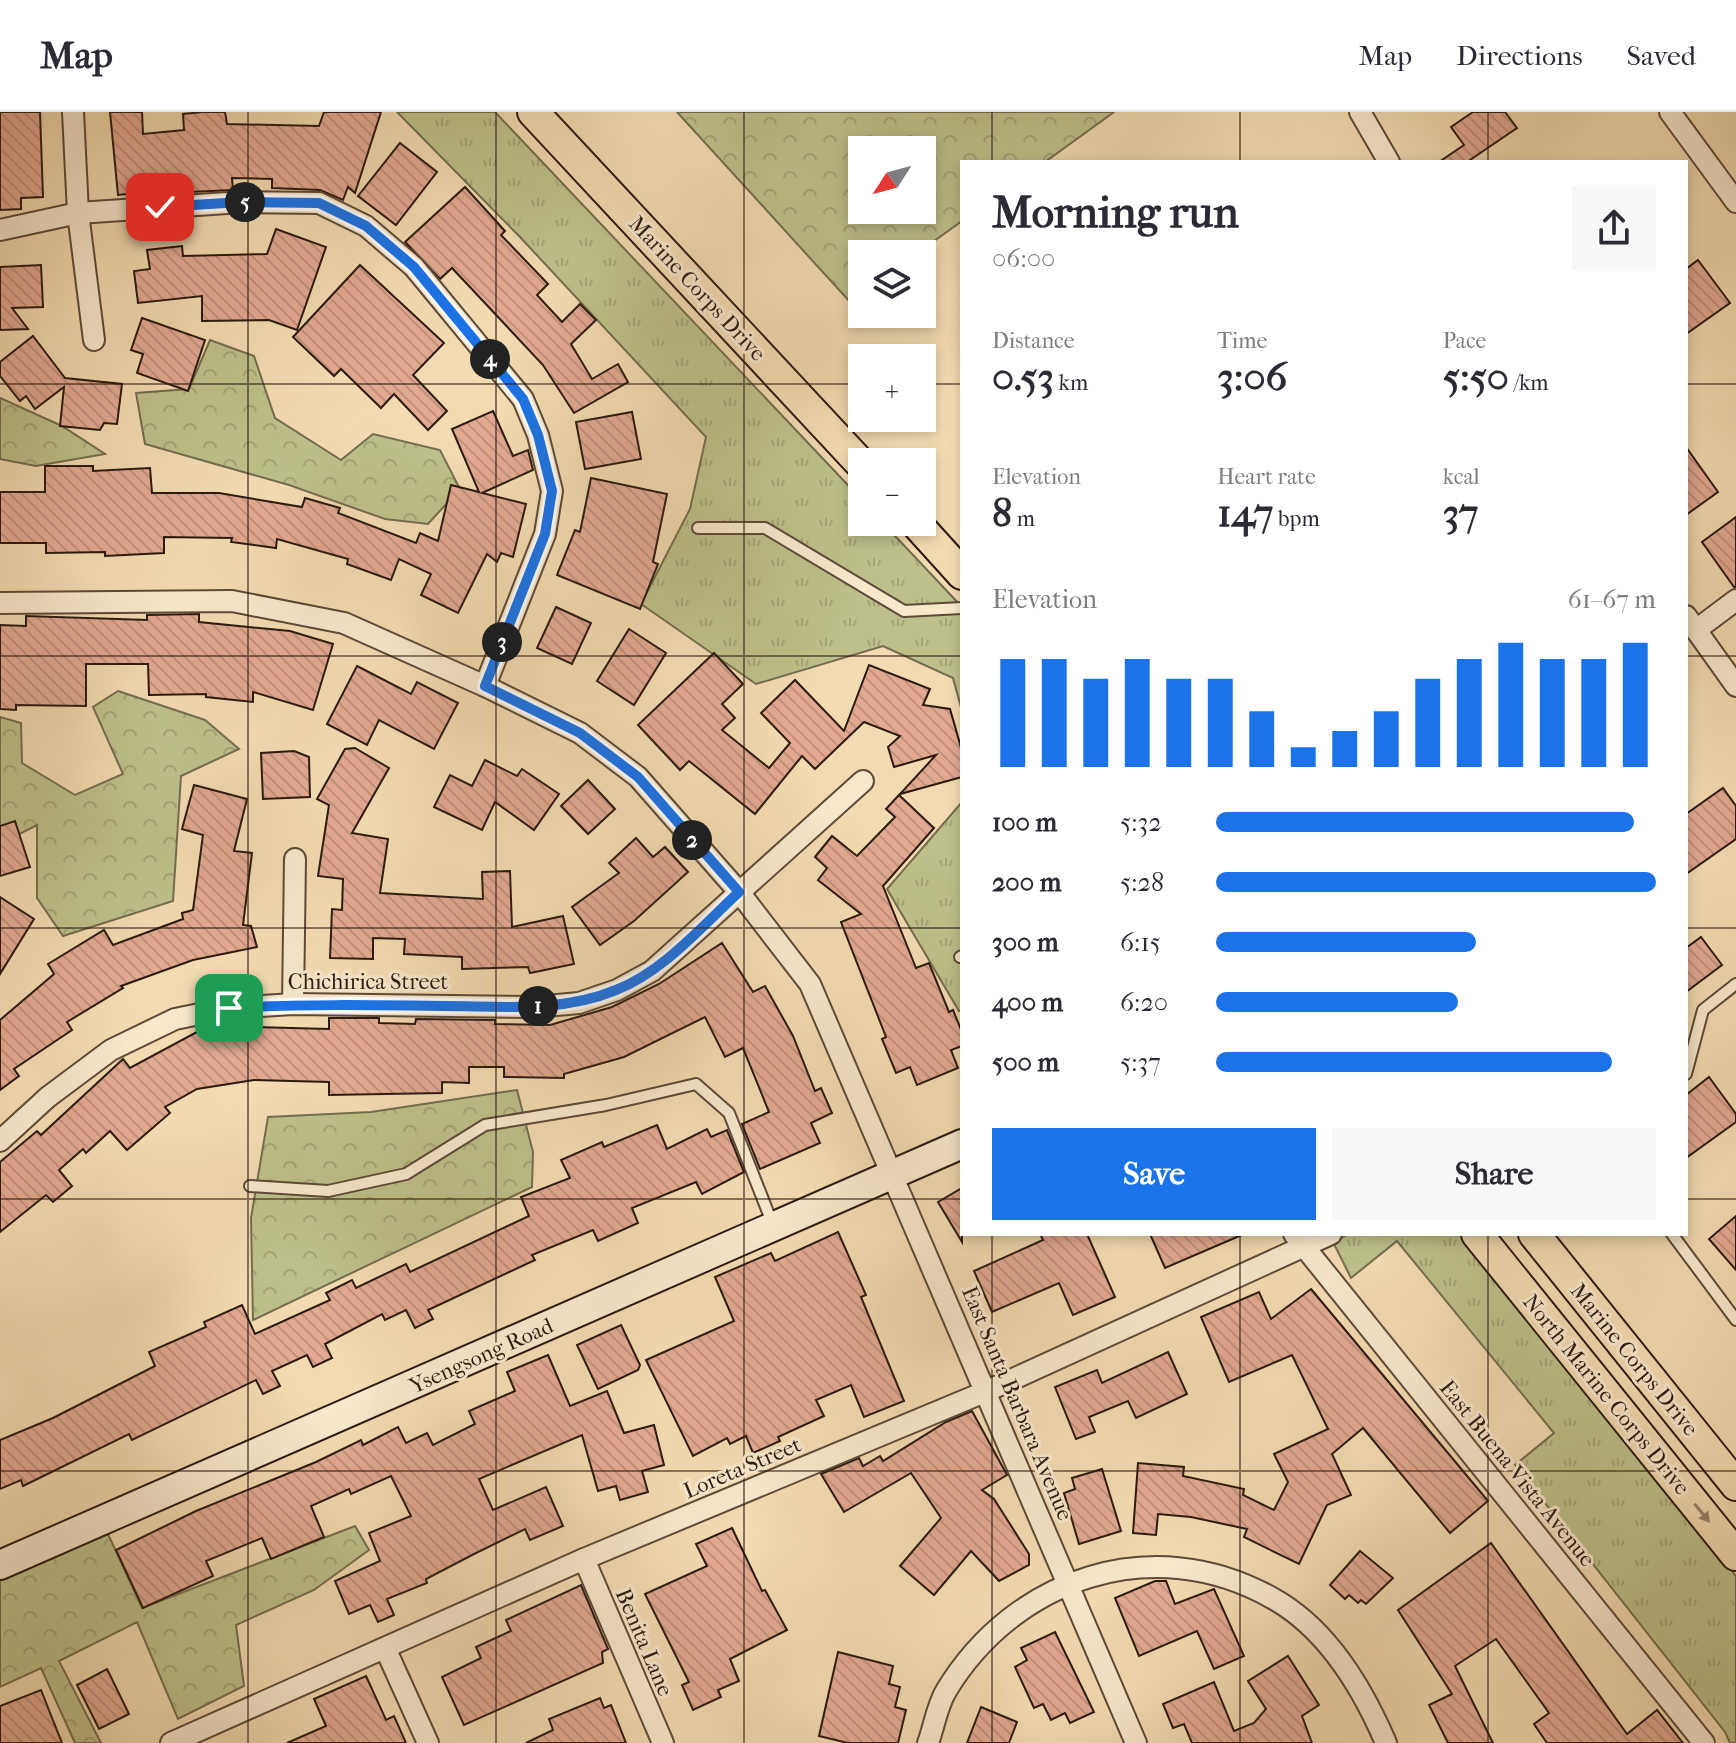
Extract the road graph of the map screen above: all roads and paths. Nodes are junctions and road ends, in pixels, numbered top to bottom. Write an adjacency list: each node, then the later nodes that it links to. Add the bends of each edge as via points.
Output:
1 (73, 112): 7 (street)
2 (533, 112): 10 (main road, Marine Corps Drive)
3 (1360, 112): 5 (street)
4 (1670, 112): 6 (street)
5 (1388, 160)
6 (1736, 202)
7 (78, 213): 8 (street); 9 (street); 18 (street, via 242,202 319,203 366,226 414,267 523,399 552,491 545,534)
8 (0, 230)
9 (94, 340)
10 (848, 450)
11 (698, 528): 16 (lane, via 765,528 904,611)
12 (928, 536): 13 (main road)
13 (960, 572)
14 (1736, 600): 17 (street)
15 (0, 603): 18 (street, East Santa Barbara Avenue, via 232,601 344,623)
16 (960, 608)
17 (1691, 623): 19 (street)
18 (485, 686): 22 (street, East Santa Barbara Avenue, via 580,733 638,777)
19 (1736, 686)
20 (863, 781): 22 (street, Chichirica Street)
21 (295, 859): 24 (street)
22 (739, 892): 24 (street, Chichirica Street, via 652,971 579,1003); 28 (street, East Santa Barbara Avenue, via 810,984)
23 (1736, 984): 25 (lane, via 1703,1010)
24 (293, 1004): 26 (street, Chichirica Street, via 229,1008 175,1019 111,1050)
25 (1688, 1066)
26 (0, 1141)
27 (960, 1145): 28 (main road, Ysengsong Road)
28 (894, 1175): 30 (main road, Ysengsong Road); 37 (street, East Santa Barbara Avenue)
29 (250, 1186): 30 (lane, via 328,1191 406,1174 485,1125 696,1084 729,1113)
30 (774, 1227): 41 (main road, Ysengsong Road)
31 (1322, 1236): 35 (street, Loreta Street)
32 (1479, 1236): 39 (main road, North Marine Corps Drive, one-way to 39)
33 (1536, 1236): 38 (main road, Marine Corps Drive)
34 (1673, 1236): 36 (lane)
35 (1299, 1241): 37 (street, Loreta Street); 50 (street, East Buena Vista Avenue)
36 (1736, 1320)
37 (987, 1391): 40 (street, Loreta Street); 42 (street, East Santa Barbara Avenue)
38 (1736, 1485)
39 (1736, 1555)
40 (584, 1559): 43 (street, Loreta Street); 46 (street, Benita Lane)
41 (0, 1565)
42 (1067, 1583): 47 (street, via 990,1632 944,1693); 48 (street, East Santa Barbara Avenue); 49 (street, via 1125,1568 1201,1571 1272,1598 1331,1646)
43 (386, 1650): 44 (street, Loreta Street); 45 (street)
44 (182, 1741)
45 (428, 1743)
46 (663, 1743)
47 (928, 1743)
48 (1136, 1743)
49 (1386, 1743)
50 (1704, 1743)

